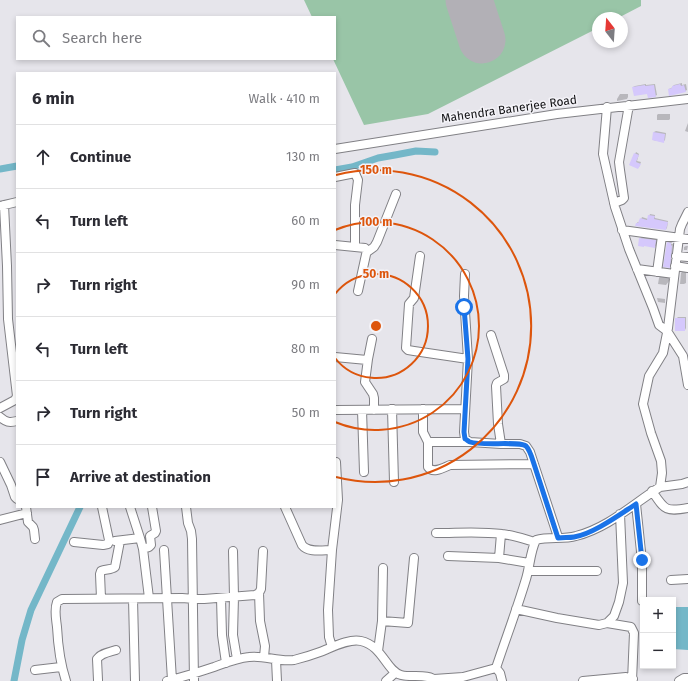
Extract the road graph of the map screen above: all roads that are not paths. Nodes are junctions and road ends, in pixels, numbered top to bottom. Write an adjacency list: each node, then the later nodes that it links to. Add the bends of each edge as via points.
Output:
1 (688, 99): 2 (street, Mahendra Banerjee Road)
2 (629, 105): 3 (street, Mahendra Banerjee Road); 8 (street, via 619,162 624,198)
3 (607, 108): 4 (street, Mahendra Banerjee Road); 8 (street, via 603,154)
4 (336, 149)
5 (336, 177): 16 (street, via 354,173 358,178)
6 (396, 194): 17 (street, via 377,242)
7 (16, 202): 9 (street)
8 (614, 203): 11 (street)
9 (2, 205): 26 (street)
10 (688, 212): 13 (street)
11 (622, 230): 12 (street); 22 (street)
12 (662, 236): 13 (street); 24 (street)
13 (679, 238): 14 (street); 19 (street)
14 (688, 238)
15 (336, 245): 16 (street)
16 (355, 246): 17 (street, via 366,248)
17 (367, 252): 27 (street)
18 (420, 256): 33 (street, via 414,298 409,304 406,348)
19 (676, 256): 20 (street); 23 (street)
20 (688, 257)
21 (688, 268): 23 (street)
22 (637, 269): 24 (street); 28 (street, via 659,325)
23 (675, 270): 24 (street); 28 (street)
24 (657, 272)
25 (465, 274): 33 (street)
26 (3, 278): 35 (street, via 16,396 15,400)
27 (358, 291)
28 (667, 331): 34 (street, via 683,356); 53 (street, via 663,353 649,376 643,404 661,461)
29 (491, 335): 46 (street, via 504,375 504,379 496,386 497,420)
30 (372, 339): 32 (street)
31 (336, 357): 32 (street)
32 (368, 359): 41 (street, via 365,382 373,394)
33 (468, 359): 38 (street)
34 (688, 385)
35 (0, 408)
36 (392, 409): 37 (street); 41 (street); 51 (street)
37 (423, 409): 38 (street); 44 (street, via 423,432)
38 (465, 409): 45 (street, via 465,439)
39 (336, 410): 40 (street)
40 (362, 410): 41 (street); 50 (street)
41 (374, 410)
42 (0, 417): 43 (street, via 11,423)
43 (16, 421)
44 (428, 442): 45 (street); 49 (street, via 428,467 431,470 450,466)
45 (470, 442): 46 (street)
46 (502, 444): 49 (street, via 526,446)
47 (0, 462): 55 (street)
48 (336, 462): 77 (street, via 338,500)
49 (534, 464): 69 (street)
50 (364, 472)
51 (394, 482)
52 (688, 482): 53 (street)
53 (660, 487): 54 (street)
54 (652, 491): 56 (street); 62 (street, via 666,509)
55 (16, 498)
56 (636, 504): 64 (street); 90 (street, via 642,560)
57 (102, 508): 73 (street)
58 (130, 508): 68 (street)
59 (152, 508): 75 (street, via 156,531 150,536 151,545)
60 (186, 508): 96 (street, via 192,539)
61 (285, 508): 77 (street, via 304,548)
62 (688, 508)
63 (26, 510): 65 (street); 70 (street, via 28,522 33,526)
64 (620, 514): 69 (street, via 586,533); 99 (street, via 623,583 620,602 614,616)
65 (0, 520)
66 (436, 533): 67 (street)
67 (501, 534): 74 (street); 82 (street)
68 (140, 538): 71 (street); 75 (street)
69 (558, 538): 74 (street, via 542,538)
70 (36, 539)
71 (120, 540): 73 (street); 91 (street, via 115,567 101,571 100,574)
72 (74, 542): 73 (street, via 103,545)
73 (109, 542)
74 (535, 542): 83 (street)
75 (143, 549): 92 (street)
76 (164, 550): 93 (street)
77 (332, 550): 100 (street, via 328,610)
78 (233, 551): 89 (street)
79 (263, 552): 88 (street)
80 (448, 556): 82 (street)
81 (414, 558): 98 (street, via 408,623)
82 (499, 558): 83 (street)
83 (528, 567): 85 (street); 97 (street)
84 (383, 568): 98 (street)
85 (597, 571)
86 (688, 579): 87 (street)
87 (671, 580)
88 (260, 593): 89 (street); 103 (street)
89 (234, 597): 94 (street); 104 (street, via 233,635)
90 (642, 597)
91 (101, 598): 95 (street); 107 (street, via 57,602 55,608)
92 (148, 598): 93 (street); 95 (street)
93 (166, 598): 96 (street); 114 (street)
94 (221, 598): 96 (street); 106 (street)
95 (133, 599): 120 (street)
96 (194, 599): 111 (street)
97 (516, 609): 99 (street, via 564,619); 108 (street)
98 (382, 621): 102 (street)
99 (607, 623): 116 (street, via 631,627 634,633)
100 (332, 647): 102 (street, via 359,640); 105 (street, via 295,660)
101 (116, 650): 113 (street, via 99,656)
102 (378, 650): 110 (street)
103 (264, 657): 104 (street, via 250,656); 105 (street)
104 (237, 659): 106 (street)
105 (276, 660): 121 (street)
106 (226, 663): 111 (street)
107 (61, 667): 109 (street); 117 (street)
108 (496, 668): 115 (street, via 463,677); 123 (street)
109 (35, 670)
110 (395, 673): 115 (street); 122 (street)
111 (194, 677): 114 (street)
112 (688, 678): 125 (street)
113 (98, 680): 118 (street); 119 (street)
114 (170, 680)
115 (435, 680)
116 (632, 680): 124 (street, via 626,677)
117 (66, 681)
118 (94, 681)
119 (106, 681)
120 (135, 681)
121 (276, 681)
122 (386, 681)
123 (502, 681)
124 (582, 681)
125 (679, 681)

